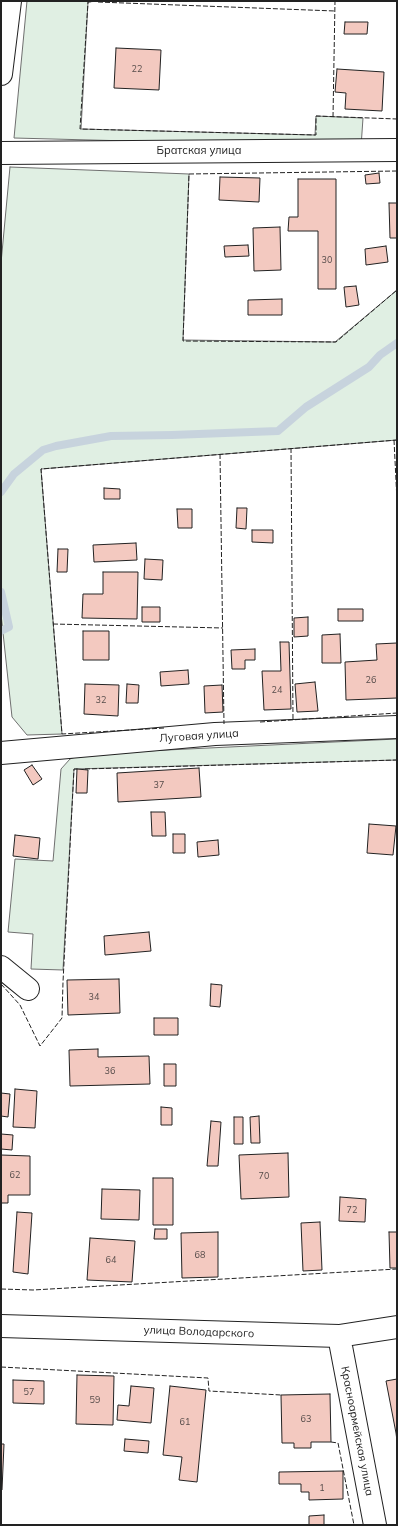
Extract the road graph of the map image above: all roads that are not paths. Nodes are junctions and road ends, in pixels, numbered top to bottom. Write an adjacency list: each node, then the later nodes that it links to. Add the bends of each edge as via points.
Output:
1 (10, 1): 2 (street)
2 (1, 74)
3 (397, 150): 4 (street, Братская улица)
4 (1, 153)
5 (397, 727): 6 (street, Луговая улица, via 215,734)
6 (1, 753)
7 (1, 967): 8 (street)
8 (28, 989)
9 (1, 1326): 11 (street, улица Володарского)
10 (397, 1327): 11 (street, улица Володарского)
11 (339, 1336): 12 (street, Красноармейская улица)
12 (374, 1525)

